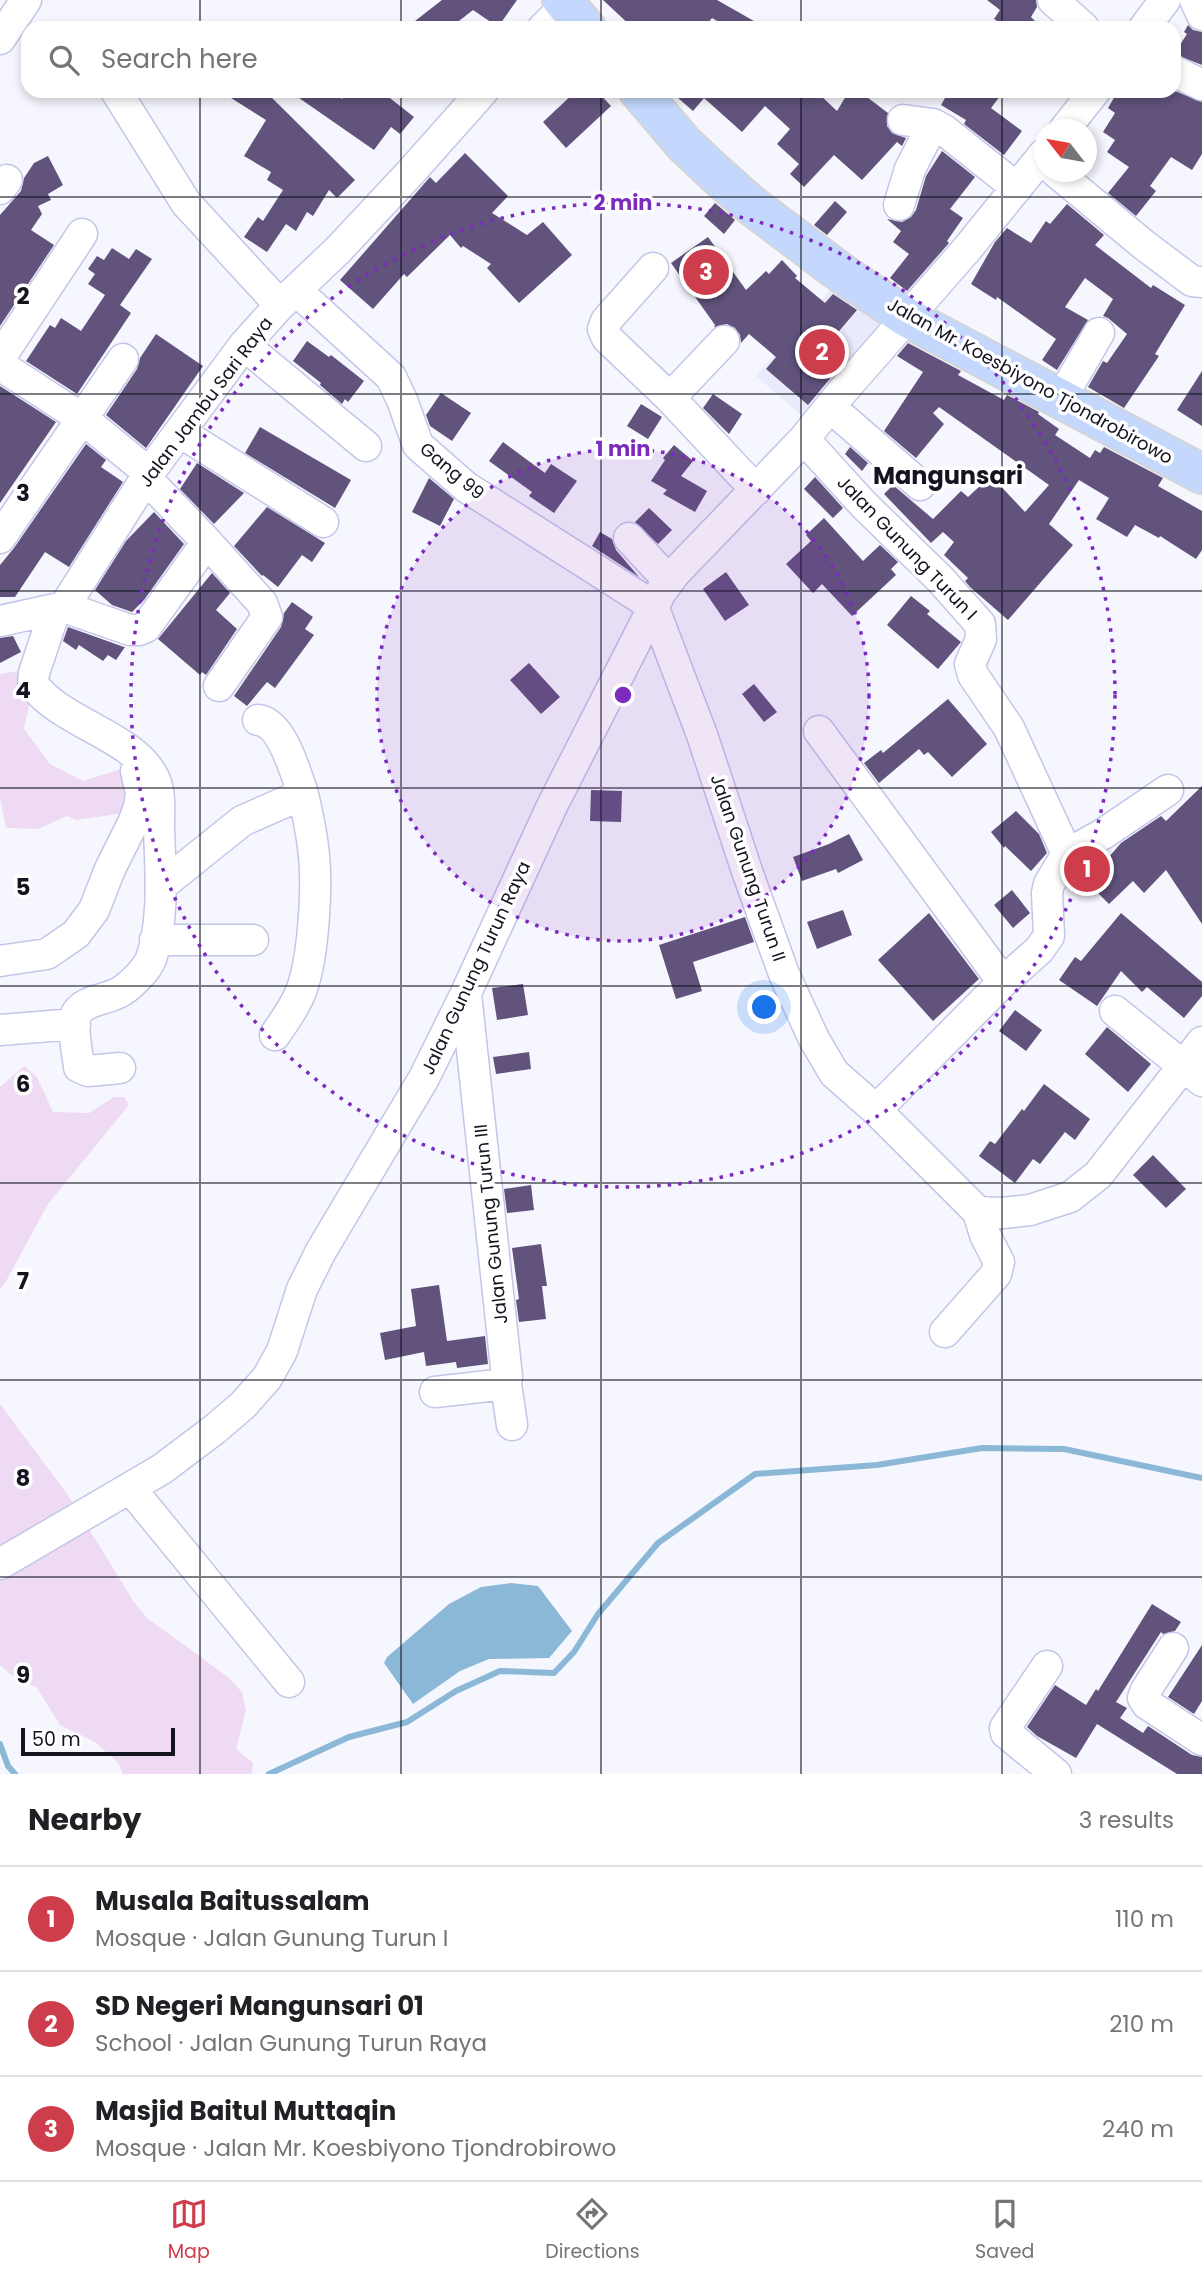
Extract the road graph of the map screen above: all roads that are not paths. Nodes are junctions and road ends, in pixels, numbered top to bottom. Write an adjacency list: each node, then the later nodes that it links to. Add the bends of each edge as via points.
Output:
1 (26, 0): 8 (street)
2 (1053, 0): 6 (street)
3 (1166, 0): 7 (street)
4 (1195, 0): 5 (street)
5 (1202, 15)
6 (1076, 21)
7 (1150, 21)
8 (0, 39)
9 (1181, 74): 10 (street)
10 (1202, 85)
11 (120, 98): 25 (street, Gang 99, via 186,203)
12 (477, 98): 25 (street, Jalan Jambu Sari Raya)
13 (645, 98): 26 (main road, Jalan Mr. Koesbiyono Tjondrobirowo, via 684,144 751,205)
14 (1089, 98): 15 (street)
15 (1073, 119)
16 (903, 120): 17 (street)
17 (933, 124): 20 (street); 21 (street, via 910,169)
18 (1034, 173): 20 (street, Jalan Gunung Turun Raya)
19 (1070, 182): 24 (street, via 1144,245 1192,281)
20 (1017, 188): 26 (street, Jalan Gunung Turun Raya)
21 (899, 205)
22 (82, 234): 30 (street)
23 (653, 268): 33 (street, via 611,313 603,330)
24 (1202, 282)
25 (289, 298): 29 (street, Jalan Jambu Sari Raya); 49 (street, Gang 99, via 391,377 418,445 466,487)
26 (906, 317): 34 (main road, Jalan Mr. Koesbiyono Tjondrobirowo); 35 (street, Jalan Gunung Turun Raya)
27 (1099, 333): 34 (street)
28 (724, 341): 33 (street)
29 (244, 345): 37 (street, Jalan Jambu Sari Raya); 39 (street)
30 (0, 358)
31 (123, 359): 36 (street)
32 (0, 365): 36 (street)
33 (670, 398): 43 (street)
34 (1060, 400): 40 (main road, Jalan Mr. Koesbiyono Tjondrobirowo)
35 (830, 407): 38 (street, Jalan Gunung Turun Raya); 42 (street)
36 (83, 419): 41 (street); 45 (street)
37 (180, 432): 41 (street, Jalan Jambu Sari Raya); 44 (street)
38 (804, 439): 43 (street, Jalan Gunung Turun Raya); 58 (street, Jalan Gunung Turun I, via 979,624 981,639 970,664 973,675 1009,728)
39 (366, 446)
40 (1202, 472)
41 (147, 476): 47 (street); 50 (street, Jalan Jambu Sari Raya)
42 (920, 485)
43 (756, 490): 48 (street, Jalan Gunung Turun Raya)
44 (323, 522)
45 (0, 538)
46 (629, 538): 48 (street)
47 (207, 541): 50 (street, via 146,627 130,630); 52 (street, via 262,603 267,617)
48 (668, 580): 49 (street, Jalan Gunung Turun Raya)
49 (653, 606): 64 (street, Jalan Gunung Turun Raya, via 552,806); 72 (street, Jalan Gunung Turun II, via 785,974 834,1073)
50 (59, 608): 51 (street); 55 (street, Jalan Jambu Sari Raya, via 33,673 33,684 48,699)
51 (0, 621)
52 (219, 686)
53 (258, 720): 57 (street, via 276,731)
54 (819, 731): 63 (street)
55 (125, 748): 59 (street, via 155,779); 62 (street, via 140,783 139,807 94,910 57,950)
56 (1168, 790): 58 (street)
57 (303, 794): 59 (street, via 242,821); 68 (street, via 314,850 312,943 301,991)
58 (1067, 854): 63 (street, via 1047,893 1049,936)
59 (161, 886): 60 (street)
60 (155, 940): 61 (street); 66 (street, via 150,960 139,976 118,994 83,1007)
61 (253, 940)
62 (0, 961)
63 (1003, 982): 72 (street)
64 (466, 993): 75 (street, Jalan Gunung Turun III); 78 (street, Jalan Gunung Turun Raya, via 424,1078 316,1260 267,1378 215,1429)
65 (1115, 1011): 71 (street)
66 (75, 1024): 67 (street); 70 (street, via 79,1067 88,1071)
67 (0, 1030)
68 (275, 1035)
69 (1202, 1042): 71 (street)
70 (120, 1068)
71 (1192, 1073): 73 (street, via 1098,1175 1070,1197 1030,1210)
72 (876, 1110): 73 (street, Jalan Gunung Turun II)
73 (978, 1212): 74 (street, via 999,1262 996,1274)
74 (945, 1332)
75 (506, 1384): 76 (street); 77 (street, Jalan Gunung Turun III)
76 (435, 1392)
77 (512, 1426)
78 (130, 1488): 79 (street, Jalan Gunung Turun Raya); 82 (street)
79 (0, 1564)
80 (1173, 1648): 83 (street, via 1143,1698)
81 (1047, 1666): 84 (street, via 1005,1728)
82 (289, 1682)
83 (1202, 1740)
84 (1056, 1774)

